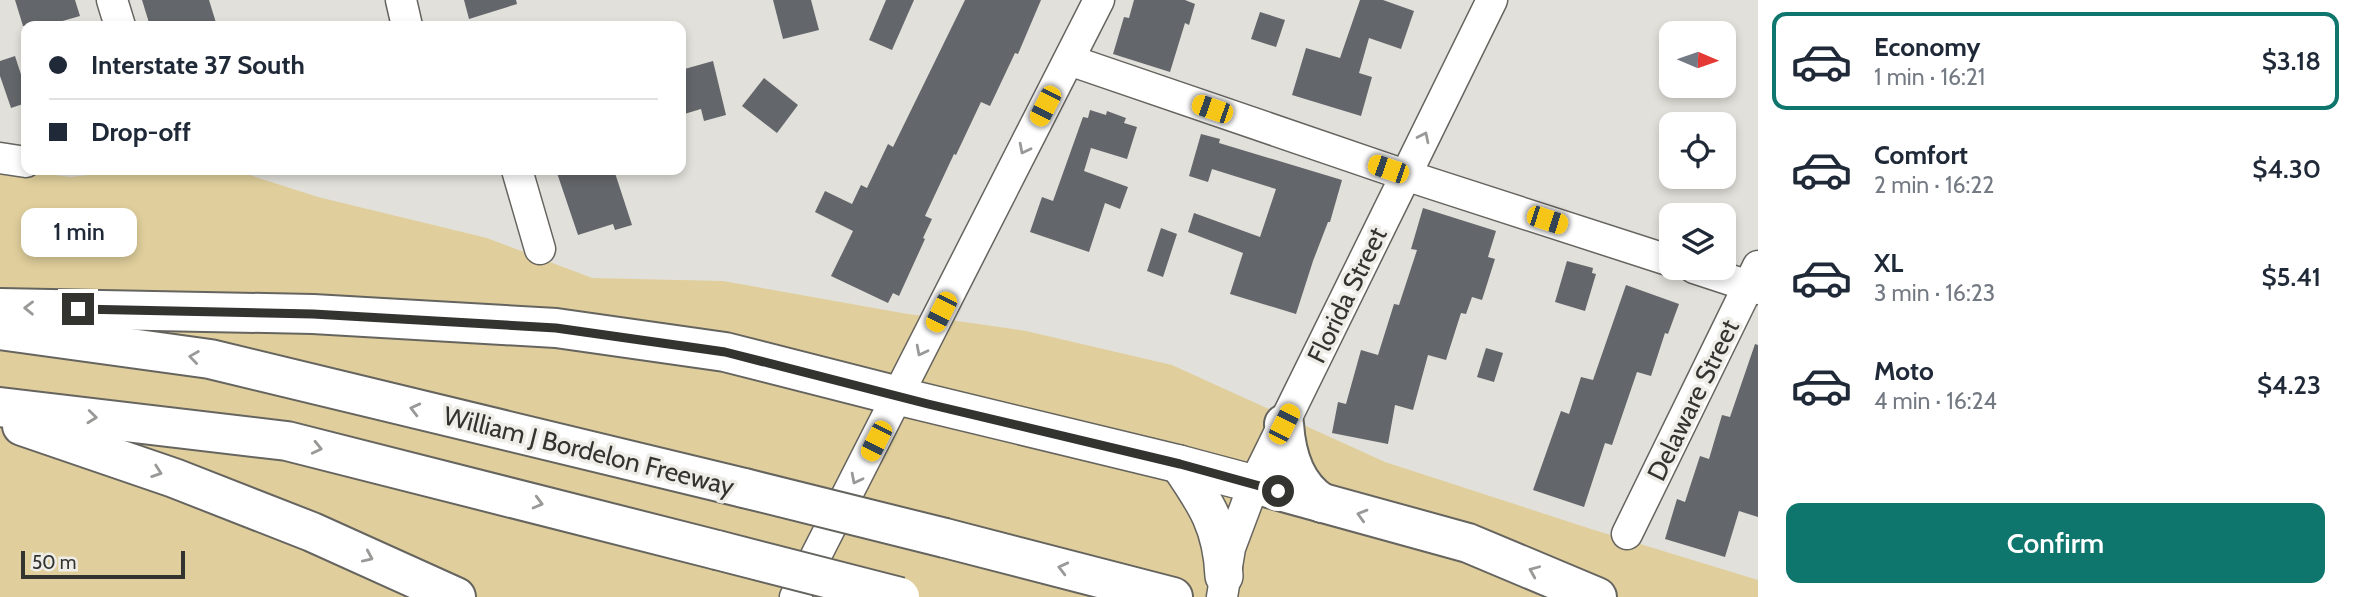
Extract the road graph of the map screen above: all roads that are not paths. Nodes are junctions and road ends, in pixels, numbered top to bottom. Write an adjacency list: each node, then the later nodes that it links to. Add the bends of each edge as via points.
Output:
1 (112, 0): 5 (street)
2 (401, 0): 6 (street)
3 (1099, 0): 7 (street)
4 (1492, 0): 9 (street, Florida Street, one-way to 4)
5 (118, 21)
6 (406, 21)
7 (1069, 60): 9 (street); 16 (street, one-way to 16)
8 (518, 175): 10 (street)
9 (1405, 175): 11 (street); 19 (street, Florida Street)
10 (540, 249)
11 (1659, 257)
12 (1736, 276): 13 (street)
13 (1755, 280): 23 (street, Delaware Street)
14 (0, 308): 16 (highway, one-way to 14, via 725,352 556,328 313,314)
15 (0, 330): 28 (highway, William J Bordelon Freeway, one-way to 15, bridge, via 210,359)
16 (898, 396): 20 (main road); 26 (street, one-way to 26)
17 (0, 407): 27 (highway, one-way to 27, bridge, via 287,441)
18 (0, 418): 25 (highway, one-way to 25, via 200,488)
19 (1284, 424): 21 (street, Florida Street); 22 (highway, via 1296,475)
20 (1180, 464): 21 (main road); 24 (main road, via 1213,516)
21 (1254, 484): 22 (highway); 24 (street, Florida Street, via 1230,548)
22 (1322, 503): 29 (highway, one-way to 22, via 1468,543)
23 (1627, 534)
24 (1223, 587)
25 (456, 597)
26 (795, 597)
27 (900, 597)
28 (1173, 597)
29 (1597, 597)

